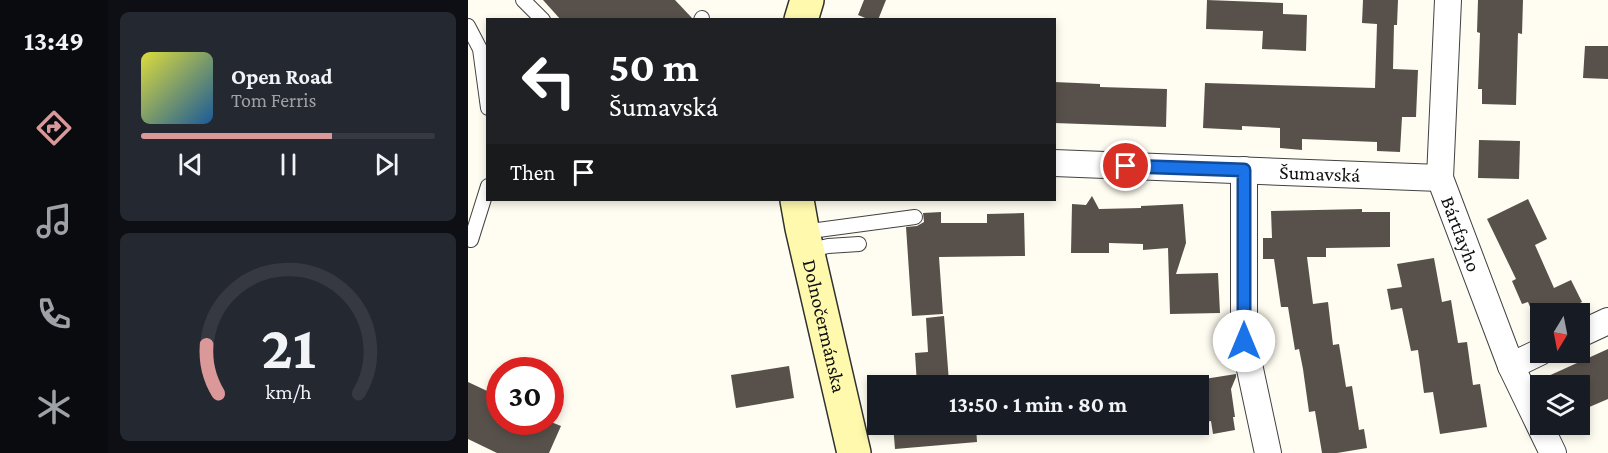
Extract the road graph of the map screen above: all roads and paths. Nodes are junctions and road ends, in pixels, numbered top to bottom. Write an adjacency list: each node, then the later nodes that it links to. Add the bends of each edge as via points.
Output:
1 (523, 0): 4 (lane)
2 (807, 0): 5 (street)
3 (1448, 0): 10 (street, Bártfayho)
4 (541, 18)
5 (802, 18)
6 (468, 26): 7 (lane, via 480,49)
7 (486, 93)
8 (1056, 163): 9 (street, Šumavská)
9 (1244, 170): 10 (street, Šumavská); 22 (street, via 1244,341)
10 (1440, 178): 20 (street, Bártfayho)
11 (486, 192): 14 (lane)
12 (797, 201): 15 (street, Dolnočermánska)
13 (915, 217): 15 (lane)
14 (471, 240)
15 (805, 242): 16 (lane, via 828,246); 21 (street, Dolnočermánska)
16 (859, 244)
17 (1608, 321): 18 (street)
18 (1590, 329)
19 (1530, 357): 20 (street)
20 (1511, 366): 23 (street, Bártfayho)
21 (854, 453)
22 (1268, 453)
23 (1553, 453)

